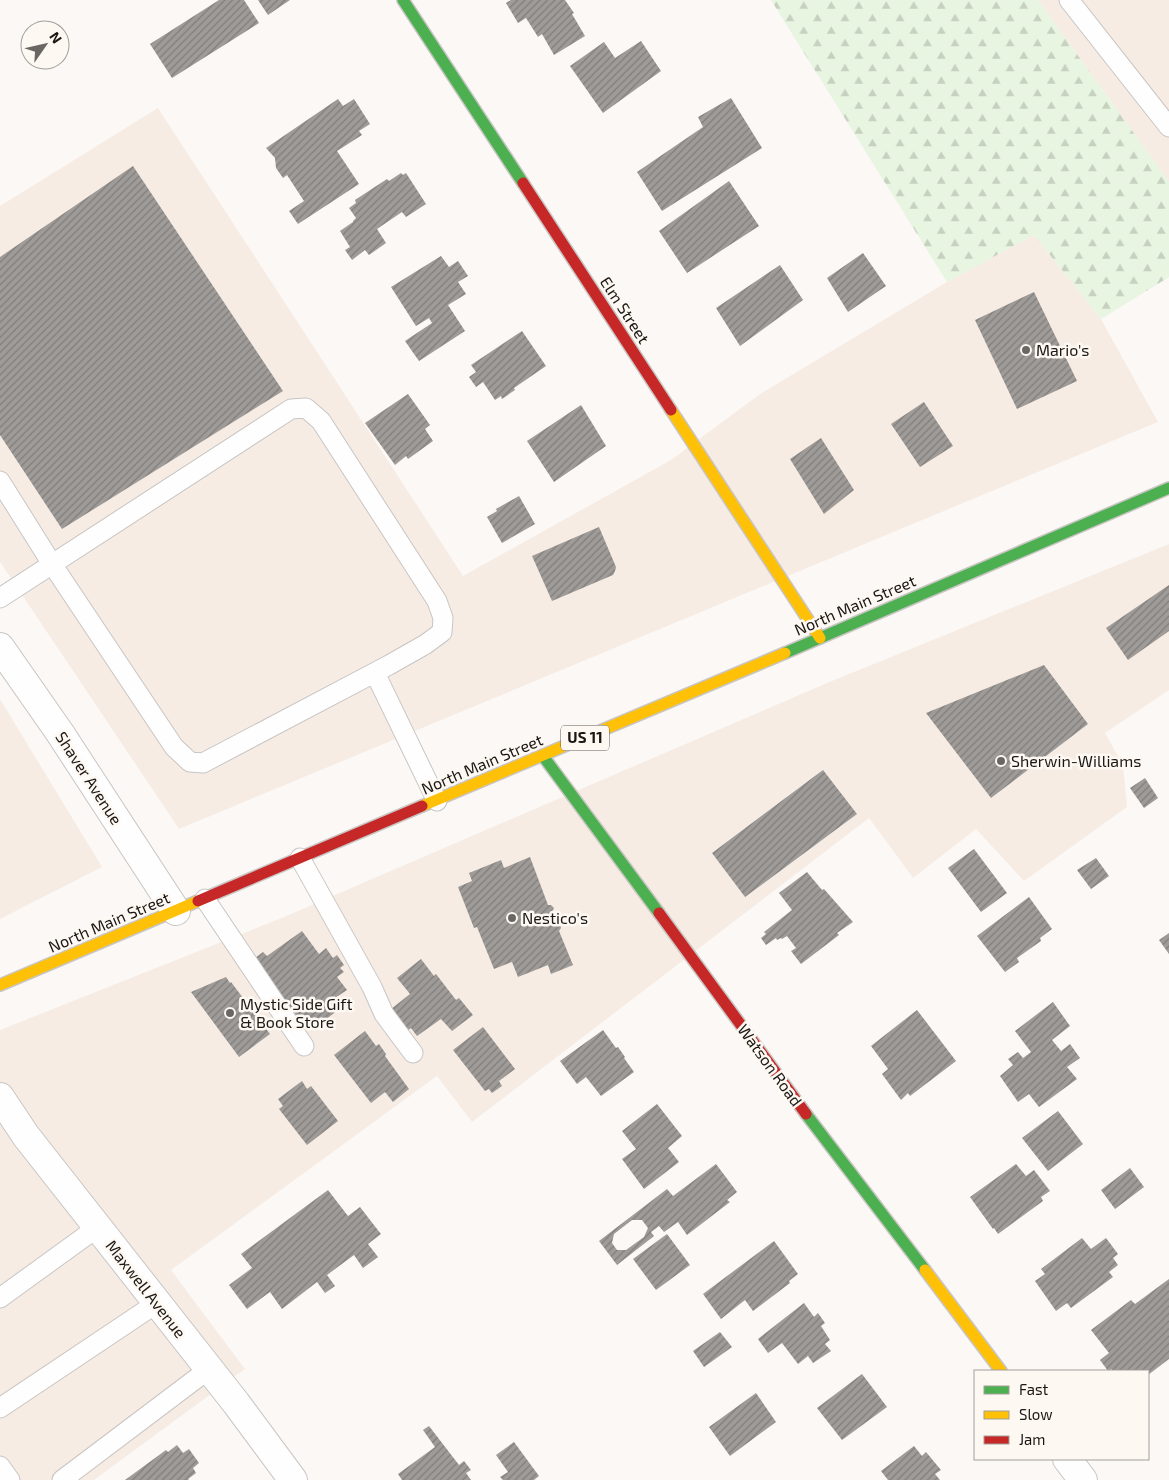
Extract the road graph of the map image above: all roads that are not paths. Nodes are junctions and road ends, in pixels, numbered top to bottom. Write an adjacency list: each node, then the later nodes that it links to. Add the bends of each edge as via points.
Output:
1 (403, 0): 8 (street, Elm Street)
2 (1069, 0): 3 (lane)
3 (1169, 127)
4 (0, 482): 6 (lane)
5 (1169, 488): 8 (street, North Main Street / US 11)
6 (52, 564): 7 (lane); 10 (lane, via 174,747 190,762 203,763); 10 (lane, via 291,410 306,408 321,420 437,601 443,618 442,632)
7 (0, 598)
8 (820, 638): 11 (street, North Main Street / US 11)
9 (5, 663): 15 (street, Shaver Avenue, via 60,734)
10 (376, 673): 12 (lane)
11 (543, 756): 12 (street, North Main Street / US 11); 24 (street, Watson Road, via 828,1143)
12 (437, 800): 13 (street, North Main Street / US 11)
13 (300, 858): 14 (street, North Main Street / US 11); 18 (lane, via 384,1014)
14 (204, 899): 15 (street, North Main Street / US 11); 17 (lane)
15 (176, 911): 16 (street, North Main Street / US 11)
16 (0, 985)
17 (304, 1046)
18 (413, 1053)
19 (0, 1097): 20 (street, Maxwell Avenue, via 26,1136)
20 (98, 1228): 21 (lane); 22 (street, Maxwell Avenue)
21 (0, 1298)
22 (157, 1303): 23 (street, Maxwell Avenue); 25 (lane)
23 (209, 1368): 29 (lane); 30 (street, Maxwell Avenue)
24 (1000, 1370)
25 (0, 1408)
26 (1068, 1460): 31 (street)
27 (0, 1466): 28 (lane)
28 (10, 1480)
29 (62, 1480)
30 (293, 1480)
31 (1083, 1480)

